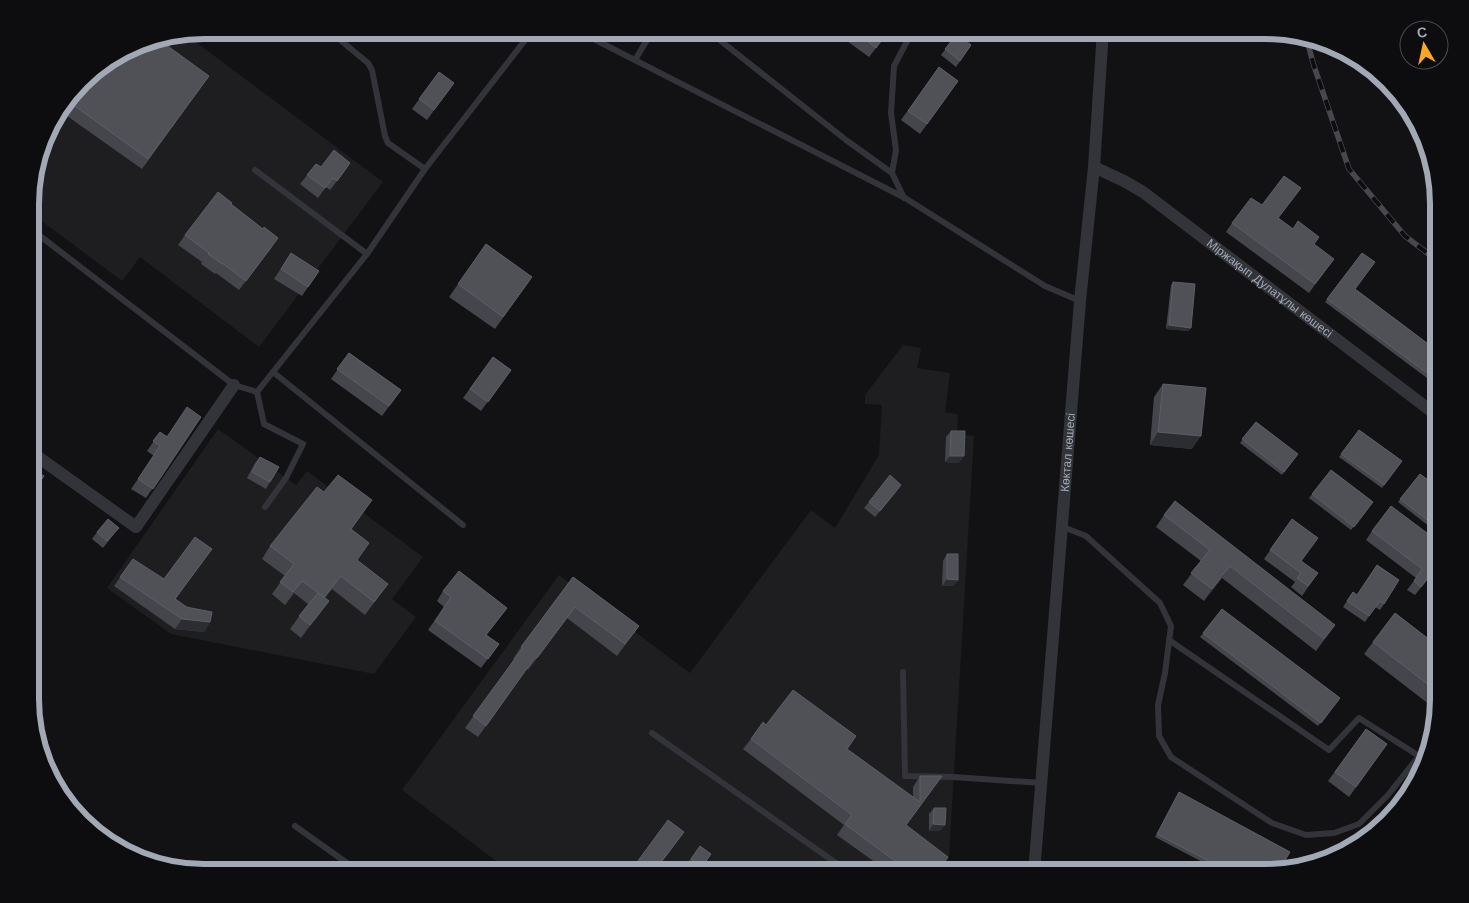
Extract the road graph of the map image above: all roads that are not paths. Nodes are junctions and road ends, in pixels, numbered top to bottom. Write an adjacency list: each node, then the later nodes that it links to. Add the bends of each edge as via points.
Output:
1 (339, 39): 11 (lane, via 372,70 388,143)
2 (526, 39): 11 (lane)
3 (594, 39): 8 (lane)
4 (648, 39): 8 (lane)
5 (718, 39): 12 (lane)
6 (908, 39): 12 (lane, via 894,66 891,113 896,150)
7 (1103, 39): 9 (street, Көктал көшесі)
8 (635, 60): 13 (lane)
9 (1094, 167): 16 (street, Көктал көшесі); 20 (street, Міржақып Дулатұлы көшесі, via 1143,192)
10 (255, 170): 15 (lane)
11 (425, 170): 15 (lane)
12 (892, 174): 13 (lane)
13 (905, 198): 16 (lane, via 1045,286)
14 (39, 233): 18 (lane)
15 (367, 254): 17 (lane)
16 (1080, 301): 24 (street, Көктал көшесі)
17 (273, 372): 19 (lane); 23 (lane)
18 (234, 385): 19 (lane); 21 (street, via 136,527)
19 (257, 392): 22 (lane, via 264,424 303,444 286,478)
20 (1430, 410)
21 (39, 457)
22 (266, 507)
23 (463, 525)
24 (1063, 527): 25 (lane, via 1086,536 1160,604 1170,626); 28 (street, Көктал көшесі)
25 (1169, 640): 25 (lane, via 1158,705 1159,736 1171,757 1272,823 1306,835 1334,833 1359,824 1388,795 1419,756 1359,718 1329,750)
26 (903, 672): 28 (lane, via 905,776)
27 (652, 733): 31 (lane)
28 (1042, 782): 32 (street, Көктал көшесі)
29 (295, 826): 30 (lane)
30 (348, 864)
31 (837, 864)
32 (1035, 864)

